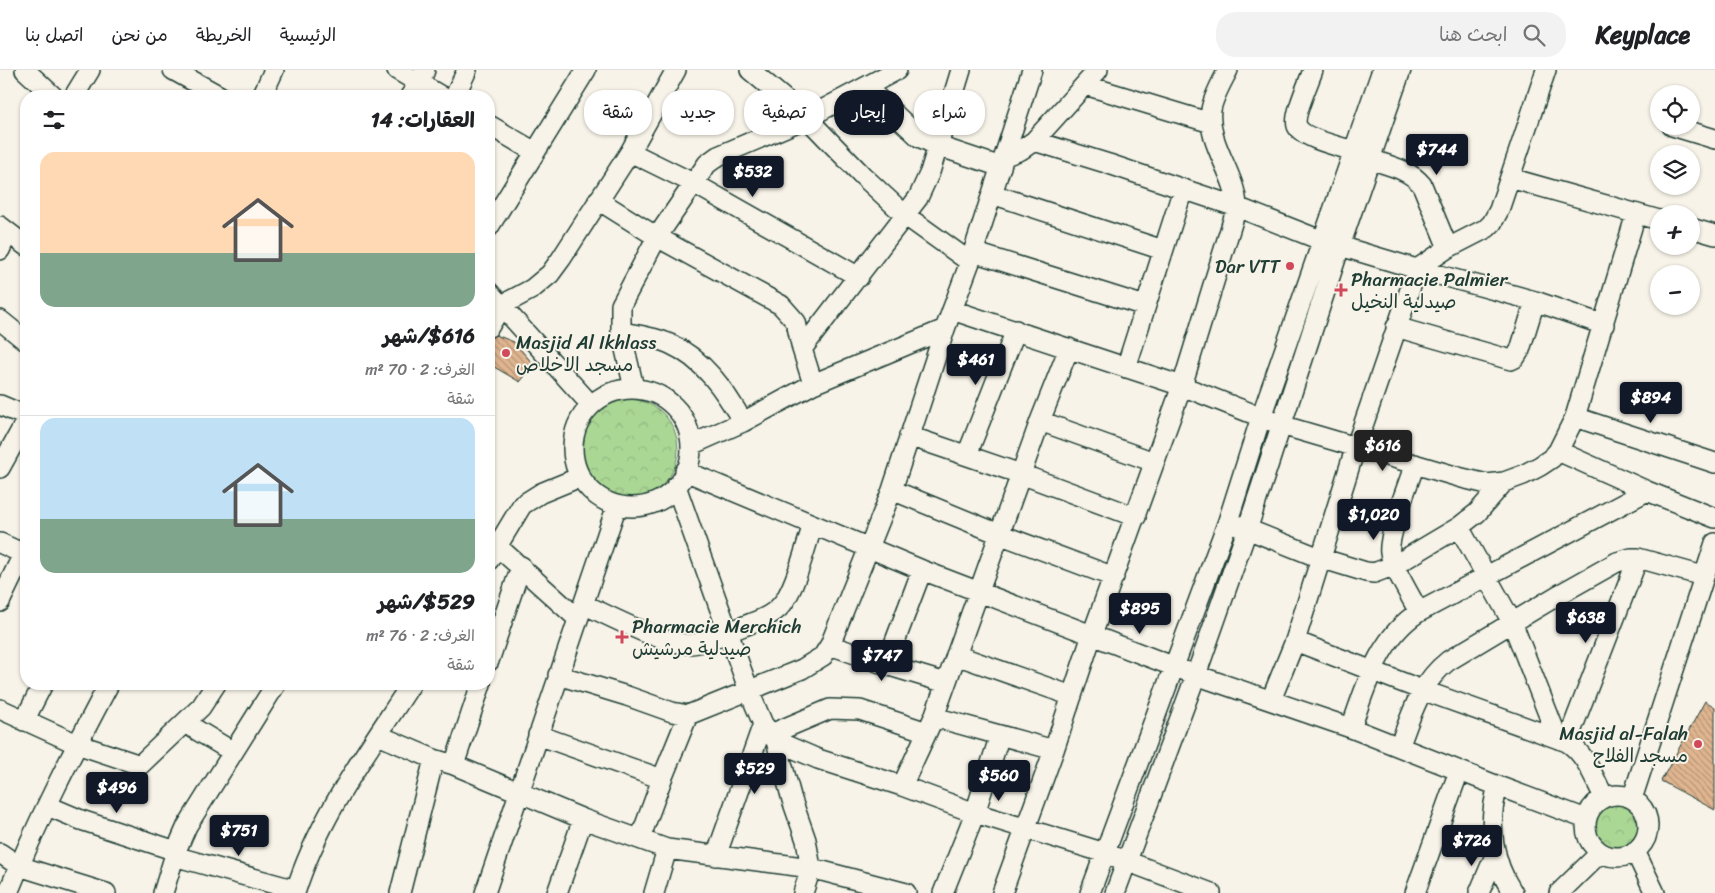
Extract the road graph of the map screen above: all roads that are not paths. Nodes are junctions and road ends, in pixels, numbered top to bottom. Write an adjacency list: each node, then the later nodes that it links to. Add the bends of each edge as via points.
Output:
1 (24, 70): 22 (street)
2 (90, 70): 23 (street)
3 (173, 70): 24 (street)
4 (274, 70): 25 (street)
5 (397, 70): 19 (street)
6 (467, 70): 27 (street)
7 (586, 70): 38 (street)
8 (676, 70): 39 (street)
9 (750, 70): 28 (street)
10 (897, 70): 21 (street)
11 (961, 70): 37 (street)
12 (1032, 70): 41 (street)
13 (1098, 70): 20 (street)
14 (1228, 70): 30 (street, via 1211,108)
15 (1313, 70): 40 (street, via 1298,110 1298,127 1305,135)
16 (1382, 70): 40 (street)
17 (1401, 70): 40 (street)
18 (1546, 70): 42 (street)
19 (418, 83): 26 (street)
20 (1086, 85): 30 (street); 36 (street)
21 (866, 87): 29 (street); 37 (street, via 919,138)
22 (46, 90)
23 (78, 90)
24 (209, 90)
25 (265, 90)
26 (430, 90)
27 (458, 90)
28 (774, 90)
29 (824, 109)
30 (1211, 123): 47 (street, via 1235,187)
31 (495, 129): 38 (street)
32 (1700, 134): 35 (street)
33 (767, 135): 43 (street, via 718,156 707,164)
34 (823, 135): 49 (street)
35 (1715, 139)
36 (1034, 142): 41 (street); 44 (street)
37 (938, 146): 41 (street); 49 (street, via 930,172)
38 (535, 152): 50 (street)
39 (630, 152): 43 (street); 46 (street)
40 (1362, 155): 57 (street); 58 (street, via 1415,176 1427,194)
41 (1003, 161): 45 (street)
42 (1510, 178): 48 (street); 58 (street, via 1492,223)
43 (693, 183): 55 (street); 63 (street)
44 (1184, 189): 47 (street); 60 (street)
45 (992, 194): 60 (street); 61 (street)
46 (598, 200): 55 (street); 64 (street, via 550,274 532,289)
47 (1238, 208): 57 (street); 79 (street)
48 (1636, 214): 51 (street); 69 (street)
49 (906, 216): 61 (street); 63 (street)
50 (495, 217)
51 (1650, 218)
52 (4, 229): 56 (street); 59 (street)
53 (1700, 231): 54 (street)
54 (1715, 235)
55 (658, 237): 73 (street, via 621,305); 76 (street, via 781,305 796,322)
56 (20, 241)
57 (1332, 244): 62 (street); 84 (street); 88 (street)
58 (1448, 248): 62 (street)
59 (0, 250)
60 (1163, 250): 66 (street)
61 (972, 257): 66 (street); 67 (street)
62 (1417, 269): 65 (street); 70 (street)
63 (859, 277): 76 (street)
64 (495, 298): 82 (street)
65 (1535, 301): 69 (street); 70 (street, via 1520,350 1511,360)
66 (1145, 306): 77 (street)
67 (952, 310): 71 (street); 72 (street)
68 (0, 320): 74 (street)
69 (1604, 324): 85 (street)
70 (1396, 327): 92 (street)
71 (945, 329): 78 (street); 90 (street)
72 (1016, 330): 75 (street); 94 (street)
73 (621, 332): 80 (street); 86 (street, via 670,344 691,356 714,378)
74 (20, 335)
75 (1069, 348): 77 (street); 87 (street)
76 (802, 349): 78 (street)
77 (1126, 368): 79 (street)
78 (812, 384): 86 (street)
79 (1182, 386): 84 (street); 95 (street)
80 (634, 388): 82 (street, via 611,392); 91 (street, via 667,400 679,412 687,428)
81 (0, 405): 83 (street)
82 (591, 405): 100 (street, via 576,426 572,452)
83 (20, 413)
84 (1261, 417): 88 (street); 108 (street)
85 (1575, 418): 93 (street); 96 (street)
86 (743, 422): 91 (street)
87 (1040, 422): 95 (street); 99 (street)
88 (1281, 426): 92 (street); 111 (street)
89 (20, 432): 98 (street)
90 (909, 436): 94 (street); 103 (street)
91 (690, 445): 101 (street, via 689,463)
92 (1356, 446): 97 (street); 119 (street)
93 (1558, 452): 102 (street, via 1540,466); 104 (street)
94 (967, 455): 99 (street)
95 (1154, 462): 106 (street)
96 (1715, 463)
97 (1415, 464): 102 (street, via 1487,484); 122 (street, via 1390,541 1390,554)
98 (0, 468)
99 (1021, 474): 106 (street); 112 (street)
100 (580, 476): 105 (street, via 590,490); 117 (street, via 522,505)
101 (680, 479): 105 (street, via 656,502 639,506); 109 (street); 133 (street)
102 (1504, 482): 110 (street, via 1478,513)
103 (892, 490): 112 (street); 115 (street)
104 (1647, 492): 107 (street); 125 (street)
105 (617, 505): 130 (street)
106 (1136, 517): 127 (street)
107 (1715, 518)
108 (1228, 521): 111 (street); 140 (street)
109 (813, 525): 115 (street); 133 (street, via 785,602 764,618)
110 (1459, 527): 122 (street); 125 (street)
111 (1247, 530): 119 (street); 143 (street)
112 (999, 534): 127 (street); 128 (street)
113 (0, 543): 116 (street)
114 (1715, 543): 126 (street)
115 (868, 548): 124 (street); 137 (street)
116 (20, 550)
117 (495, 550)
118 (495, 554): 123 (street)
119 (1320, 558): 122 (street, via 1374,573); 135 (street)
120 (1638, 558): 126 (street); 132 (street, via 1617,562); 165 (street)
121 (20, 562): 129 (street)
122 (1395, 565): 131 (street)
123 (521, 566): 130 (street); 136 (street)
124 (922, 570): 128 (street); 139 (street)
125 (1488, 576): 131 (street); 132 (street)
126 (1704, 576): 178 (street)
127 (1114, 577): 134 (street)
128 (979, 591): 134 (street); 138 (street)
129 (0, 602)
130 (580, 611): 133 (street, via 687,644); 142 (street)
131 (1419, 612): 141 (street, via 1402,624)
132 (1512, 622): 151 (street, via 1448,661); 165 (street)
133 (728, 632): 152 (street)
134 (1092, 635): 140 (street); 153 (street)
135 (1295, 641): 141 (street); 154 (street)
136 (495, 643)
137 (830, 645): 139 (street); 152 (street, via 814,662)
138 (956, 655): 144 (street); 153 (street)
139 (886, 665): 144 (street)
140 (1174, 666): 143 (street); 188 (street)
141 (1372, 670): 151 (street); 160 (street)
142 (558, 675): 156 (street); 163 (street)
143 (1196, 675): 154 (street); 193 (street)
144 (946, 683): 159 (street)
145 (40, 690): 157 (street)
146 (106, 690): 166 (street)
147 (212, 690): 158 (street, via 201,708)
148 (272, 690): 169 (street)
149 (402, 690): 162 (street)
150 (479, 690): 171 (street)
151 (1422, 690): 165 (street); 167 (street)
152 (749, 691): 156 (street); 161 (street)
153 (1072, 696): 168 (street)
154 (1271, 700): 160 (street)
155 (0, 709): 157 (street)
156 (688, 715): 173 (street)
157 (24, 720): 166 (street)
158 (185, 723): 166 (street, via 140,765); 169 (street)
159 (930, 724): 161 (street, via 860,710 830,709); 164 (street); 174 (street)
160 (1351, 728): 167 (street)
161 (770, 733): 174 (street, via 818,759); 192 (street); 195 (street, via 806,840)
162 (378, 734): 170 (street); 197 (street, via 327,815)
163 (538, 735): 173 (street); 176 (street)
164 (1000, 735): 168 (street); 180 (street)
165 (1562, 741): 177 (street, via 1582,756)
166 (77, 744): 179 (street)
167 (1399, 747): 172 (street)
168 (1054, 750): 183 (street)
169 (233, 752): 191 (street, via 187,826)
170 (434, 759): 171 (street); 201 (street)
171 (454, 765): 176 (street)
172 (1459, 771): 175 (street); 212 (street)
173 (662, 779): 184 (street)
174 (902, 786): 180 (street)
175 (1498, 786): 182 (street); 189 (street, via 1492,826)
176 (519, 793): 181 (street); 202 (street)
177 (1604, 797): 178 (street, via 1618,795); 182 (street, via 1592,806)
178 (1632, 799): 186 (street, via 1642,807 1648,830 1644,842)
179 (48, 806): 191 (street); 194 (street)
180 (975, 813): 183 (street); 207 (street)
181 (583, 819): 184 (street); 203 (street)
182 (1586, 820): 190 (street, via 1590,844)
183 (1025, 827): 188 (street); 208 (street)
184 (640, 839): 185 (street)
185 (667, 849): 192 (street); 204 (street)
186 (1635, 851): 190 (street, via 1624,857); 216 (street)
187 (0, 853): 194 (street)
188 (1106, 853): 193 (street); 209 (street)
189 (1496, 853): 213 (street); 214 (street)
190 (1600, 853): 215 (street)
191 (175, 854): 197 (street); 200 (street)
192 (716, 856): 195 (street)
193 (1127, 861): 210 (street); 211 (street)
194 (19, 866): 198 (street); 199 (street)
195 (811, 868): 196 (street); 205 (street)
196 (879, 889): 206 (street)
197 (295, 891)
198 (8, 893)
199 (106, 893)
200 (163, 893)
201 (400, 893)
202 (485, 893)
203 (557, 893)
204 (654, 893)
205 (803, 893)
206 (906, 893)
207 (943, 893)
208 (1002, 893)
209 (1090, 893)
210 (1115, 893)
211 (1211, 893)
212 (1415, 893)
213 (1479, 893)
214 (1514, 893)
215 (1559, 893)
216 (1655, 893)

